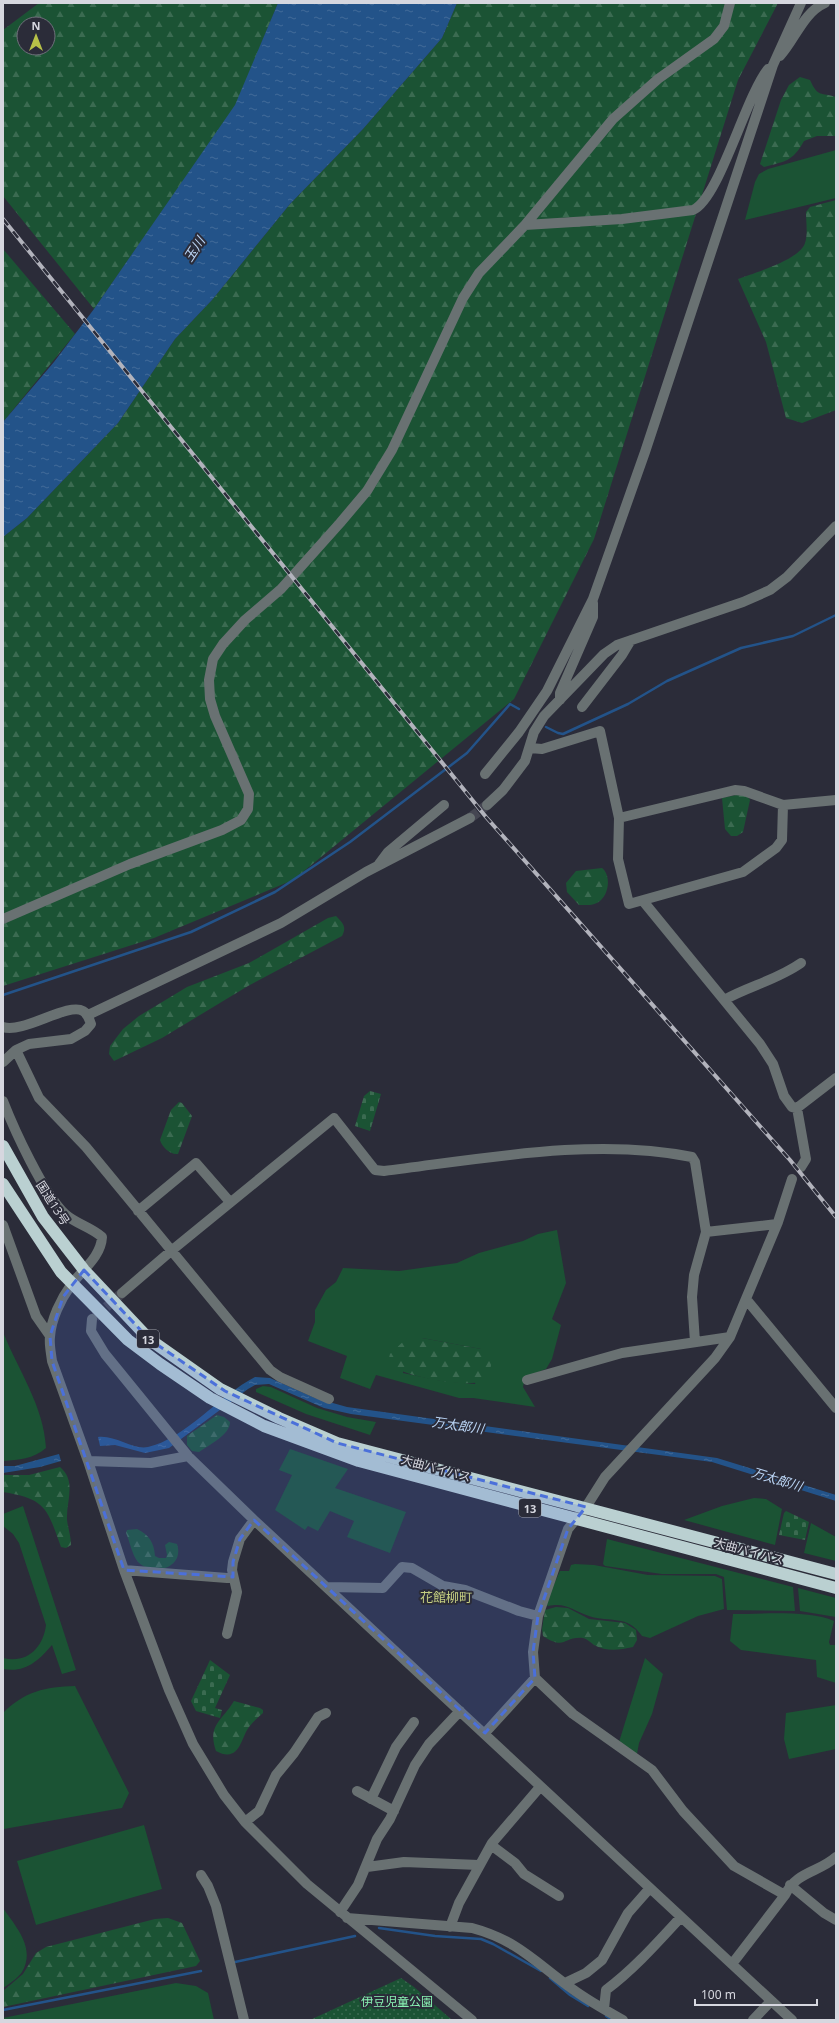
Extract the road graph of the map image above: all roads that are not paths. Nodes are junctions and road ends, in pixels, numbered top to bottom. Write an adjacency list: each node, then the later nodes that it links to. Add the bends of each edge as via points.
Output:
1 (730, 3): 5 (street, via 724,26 714,39 658,79 613,118)
2 (801, 3): 4 (street)
3 (825, 3): 4 (street, via 814,8 805,18 789,46)
4 (772, 65): 5 (street, via 753,93 710,193 698,208 622,219); 7 (street, via 645,452)
5 (525, 224): 21 (street, via 479,273 462,298 392,450 367,491 281,589 222,644 213,659 209,680 210,699 249,794 248,808 241,820 222,830 130,864)
6 (836, 526): 8 (street, via 787,577 770,590 743,602)
7 (593, 599): 9 (street, via 593,617 560,693); 12 (street, via 547,690 519,732)
8 (631, 640): 9 (street, via 617,645 604,654); 10 (street)
9 (560, 700): 11 (street, via 544,716 534,732)
10 (582, 707)
11 (530, 748): 15 (street, via 515,776); 18 (street, via 542,750 600,731)
12 (485, 774)
13 (836, 800): 16 (street)
14 (444, 805): 19 (street, via 388,852)
15 (487, 805)
16 (783, 805): 18 (street, via 735,790); 20 (street, via 782,840 776,848 743,872)
17 (470, 818): 19 (street)
18 (619, 818): 20 (street, via 618,859 629,904)
19 (375, 868): 24 (street, via 281,924)
20 (644, 901): 23 (street)
21 (3, 920)
22 (802, 964): 23 (street, via 775,979 738,992)
23 (724, 1000): 30 (street, via 760,1044 773,1064 784,1096 792,1107)
24 (88, 1015): 25 (street, via 82,1010 73,1010 24,1025); 26 (street, via 92,1024 71,1039 29,1044)
25 (3, 1027)
26 (16, 1050): 27 (street); 36 (street, via 40,1098)
27 (3, 1062)
28 (836, 1078): 30 (street)
29 (3, 1101): 41 (street, via 10,1121 51,1197 65,1214 102,1237 98,1252)
30 (797, 1108): 32 (street, via 806,1159)
31 (3, 1146): 41 (highway, 国道13号 / 13, via 43,1217)
32 (801, 1168)
33 (792, 1179): 37 (street)
34 (3, 1184): 42 (highway, 13)
35 (230, 1202): 36 (street, via 196,1163); 39 (street, via 334,1118 376,1170 384,1171 588,1149 612,1148 692,1156); 40 (street)
36 (138, 1211): 40 (street)
37 (777, 1224): 39 (street); 44 (street)
38 (3, 1225): 46 (street, via 36,1316)
39 (706, 1232): 48 (street, via 694,1275 692,1297)
40 (171, 1251): 43 (street); 50 (street, via 270,1370)
41 (84, 1270): 42 (street); 54 (highway, 大曲バイパス / 13, via 149,1340 225,1391 279,1418 337,1443)
42 (72, 1285): 46 (street, via 56,1314); 56 (highway, 大曲バイパス / 13, via 128,1340 160,1364 214,1400 264,1426 360,1461)
43 (122, 1293)
44 (746, 1299): 47 (street); 51 (street)
45 (92, 1319): 52 (street, via 91,1331 105,1354)
46 (50, 1336): 53 (street, via 52,1361)
47 (730, 1337): 48 (street); 54 (street, via 715,1358 605,1477)
48 (695, 1342): 49 (street, via 622,1353)
49 (527, 1380)
50 (328, 1399)
51 (836, 1408)
52 (184, 1453): 53 (street, via 151,1463); 55 (street)
53 (88, 1461): 57 (street)
54 (586, 1507): 56 (street); 58 (highway, 大曲バイパス / 13)
55 (254, 1520): 59 (street, via 240,1539 233,1562); 60 (street)
56 (575, 1520): 61 (highway, 大曲バイパス / 13); 62 (street, via 568,1529)
57 (124, 1570): 59 (street); 73 (street, via 169,1690 193,1744)
58 (836, 1574)
59 (233, 1577): 63 (street, via 237,1592)
60 (327, 1587): 62 (street, via 383,1588 402,1567 412,1568 443,1586 465,1590); 65 (street)
61 (836, 1588)
62 (538, 1616): 64 (street, via 533,1652)
63 (226, 1634)
64 (535, 1678): 68 (street); 81 (street, via 573,1714 652,1770 683,1811 734,1866)
65 (460, 1711): 68 (street); 72 (street, via 429,1744 415,1764)
66 (326, 1713): 73 (street, via 318,1718 276,1775 259,1811)
67 (414, 1722): 71 (street, via 396,1747)
68 (485, 1733): 69 (street)
69 (540, 1787): 74 (street); 80 (street)
70 (357, 1791): 71 (street)
71 (371, 1799): 72 (street)
72 (394, 1811): 77 (street, via 377,1839)
73 (244, 1822): 83 (street, via 307,1884)
74 (491, 1845): 76 (street); 82 (street, via 515,1863 524,1874)
75 (836, 1857): 79 (street)
76 (479, 1865): 77 (street, via 404,1862); 86 (street, via 459,1903)
77 (367, 1867): 83 (street)
78 (201, 1875): 91 (street, via 216,1906)
79 (790, 1885): 81 (street); 85 (street)
80 (650, 1888): 84 (street); 88 (street, via 628,1914 602,1960 586,1973)
81 (785, 1895): 87 (street)
82 (559, 1896)
83 (344, 1915): 86 (street); 92 (street)
84 (681, 1917): 87 (street); 90 (street, via 652,1950 606,1990)
85 (836, 1920)
86 (450, 1927): 88 (street, via 472,1928 505,1939)
87 (732, 1964): 89 (street)
88 (565, 1983): 90 (street)
89 (771, 2001): 94 (street); 95 (street)
90 (604, 2008): 93 (street)
91 (244, 2020)
92 (472, 2020)
93 (623, 2020)
94 (752, 2020)
95 (792, 2020)

